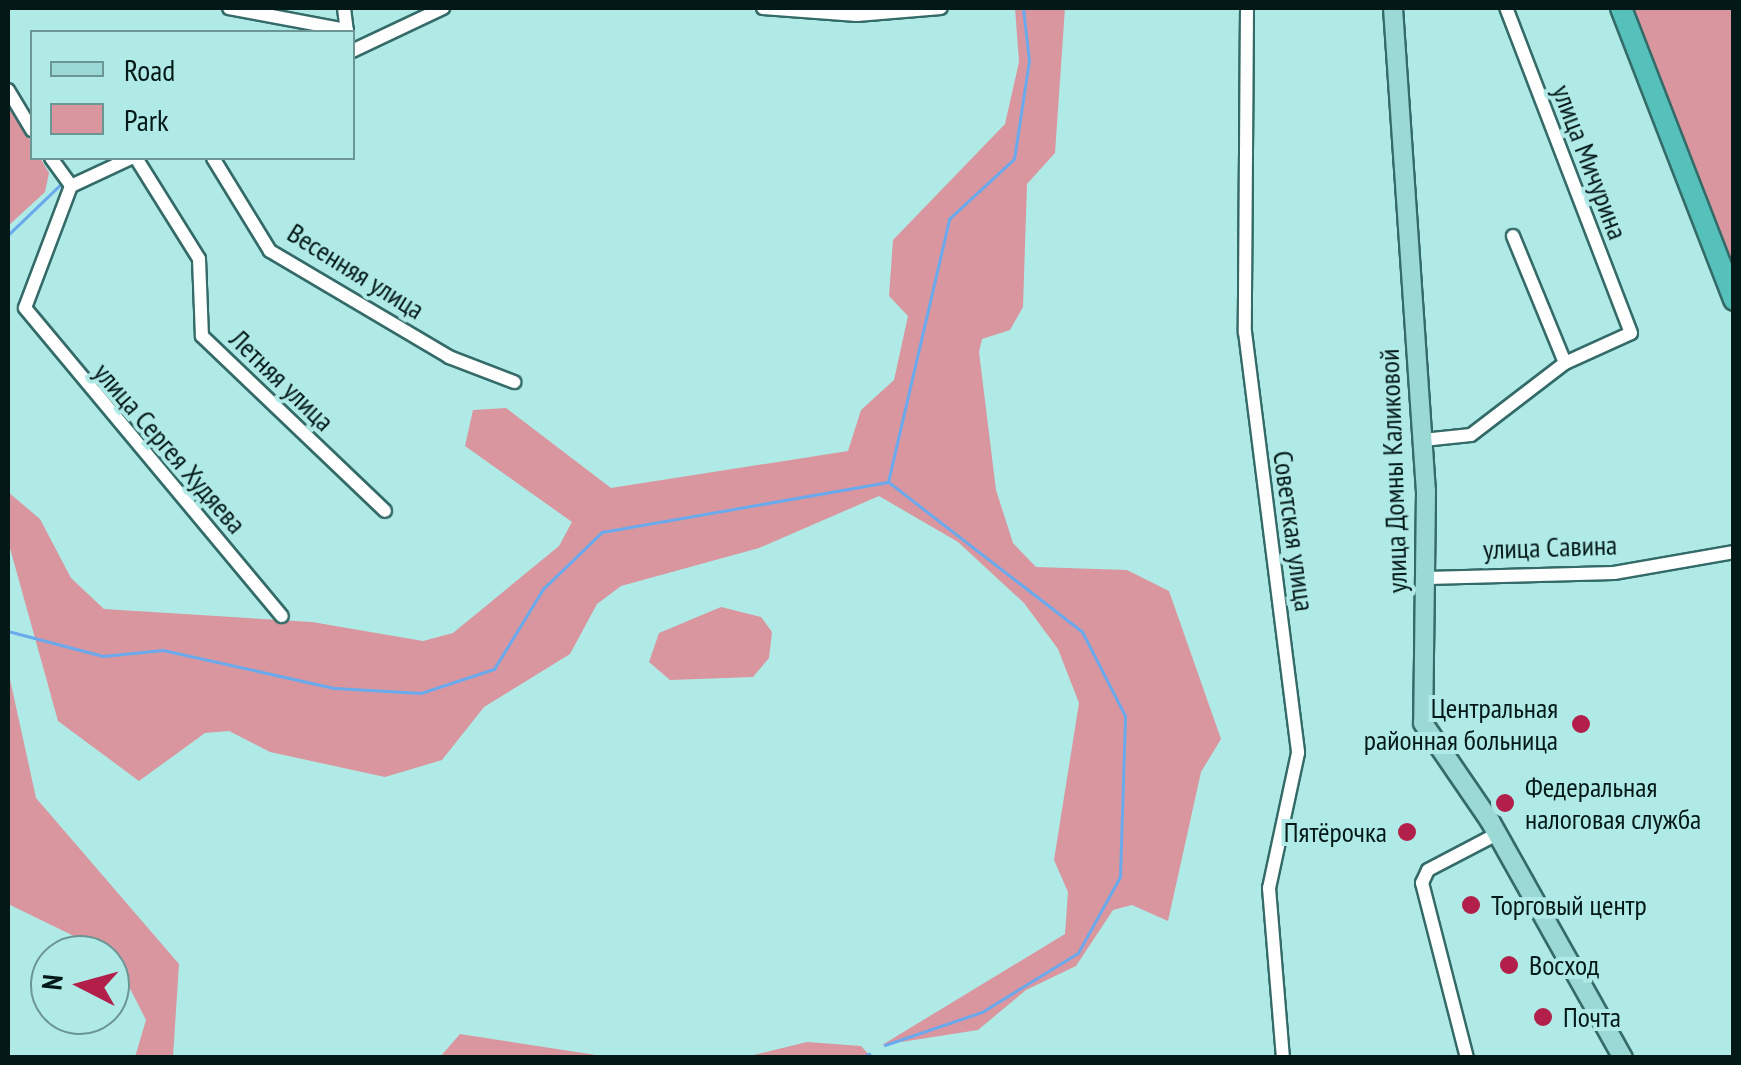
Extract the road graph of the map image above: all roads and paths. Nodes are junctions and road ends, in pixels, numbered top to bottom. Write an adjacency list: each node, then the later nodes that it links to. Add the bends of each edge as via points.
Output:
1 (229, 8): 10 (street)
2 (443, 8): 11 (street)
3 (763, 8): 9 (street)
4 (941, 8): 9 (street)
5 (1248, 8): 29 (street, Советская улица, via 1247,364 1298,753 1269,902)
6 (1393, 8): 23 (main road, улица Домны Каликовой)
7 (1506, 8): 21 (street, улица Мичурина, via 1631,333)
8 (1621, 8): 20 (highway)
9 (858, 11)
10 (342, 30)
11 (355, 50)
12 (8, 90): 13 (street)
13 (30, 127)
14 (52, 160): 18 (street)
15 (129, 160): 18 (street)
16 (134, 160): 24 (street, Летняя улица, via 199,259 202,336)
17 (214, 160): 22 (street, Весенняя улица, via 270,251 448,357)
18 (71, 186): 27 (street, улица Сергея Худяева, via 25,308)
19 (1513, 236): 21 (street)
20 (1734, 300)
21 (1565, 363): 23 (street, via 1471,435)
22 (514, 382)
23 (1423, 440): 26 (main road, улица Домны Каликовой)
24 (385, 512)
25 (1734, 552): 26 (street, улица Савина, via 1614,573)
26 (1427, 578): 28 (main road, улица Домны Каликовой, via 1423,723)
27 (282, 616)
28 (1498, 834): 30 (street, via 1428,870 1422,882); 31 (main road, улица Домны Каликовой)
29 (1283, 1058)
30 (1467, 1058)
31 (1623, 1058)

